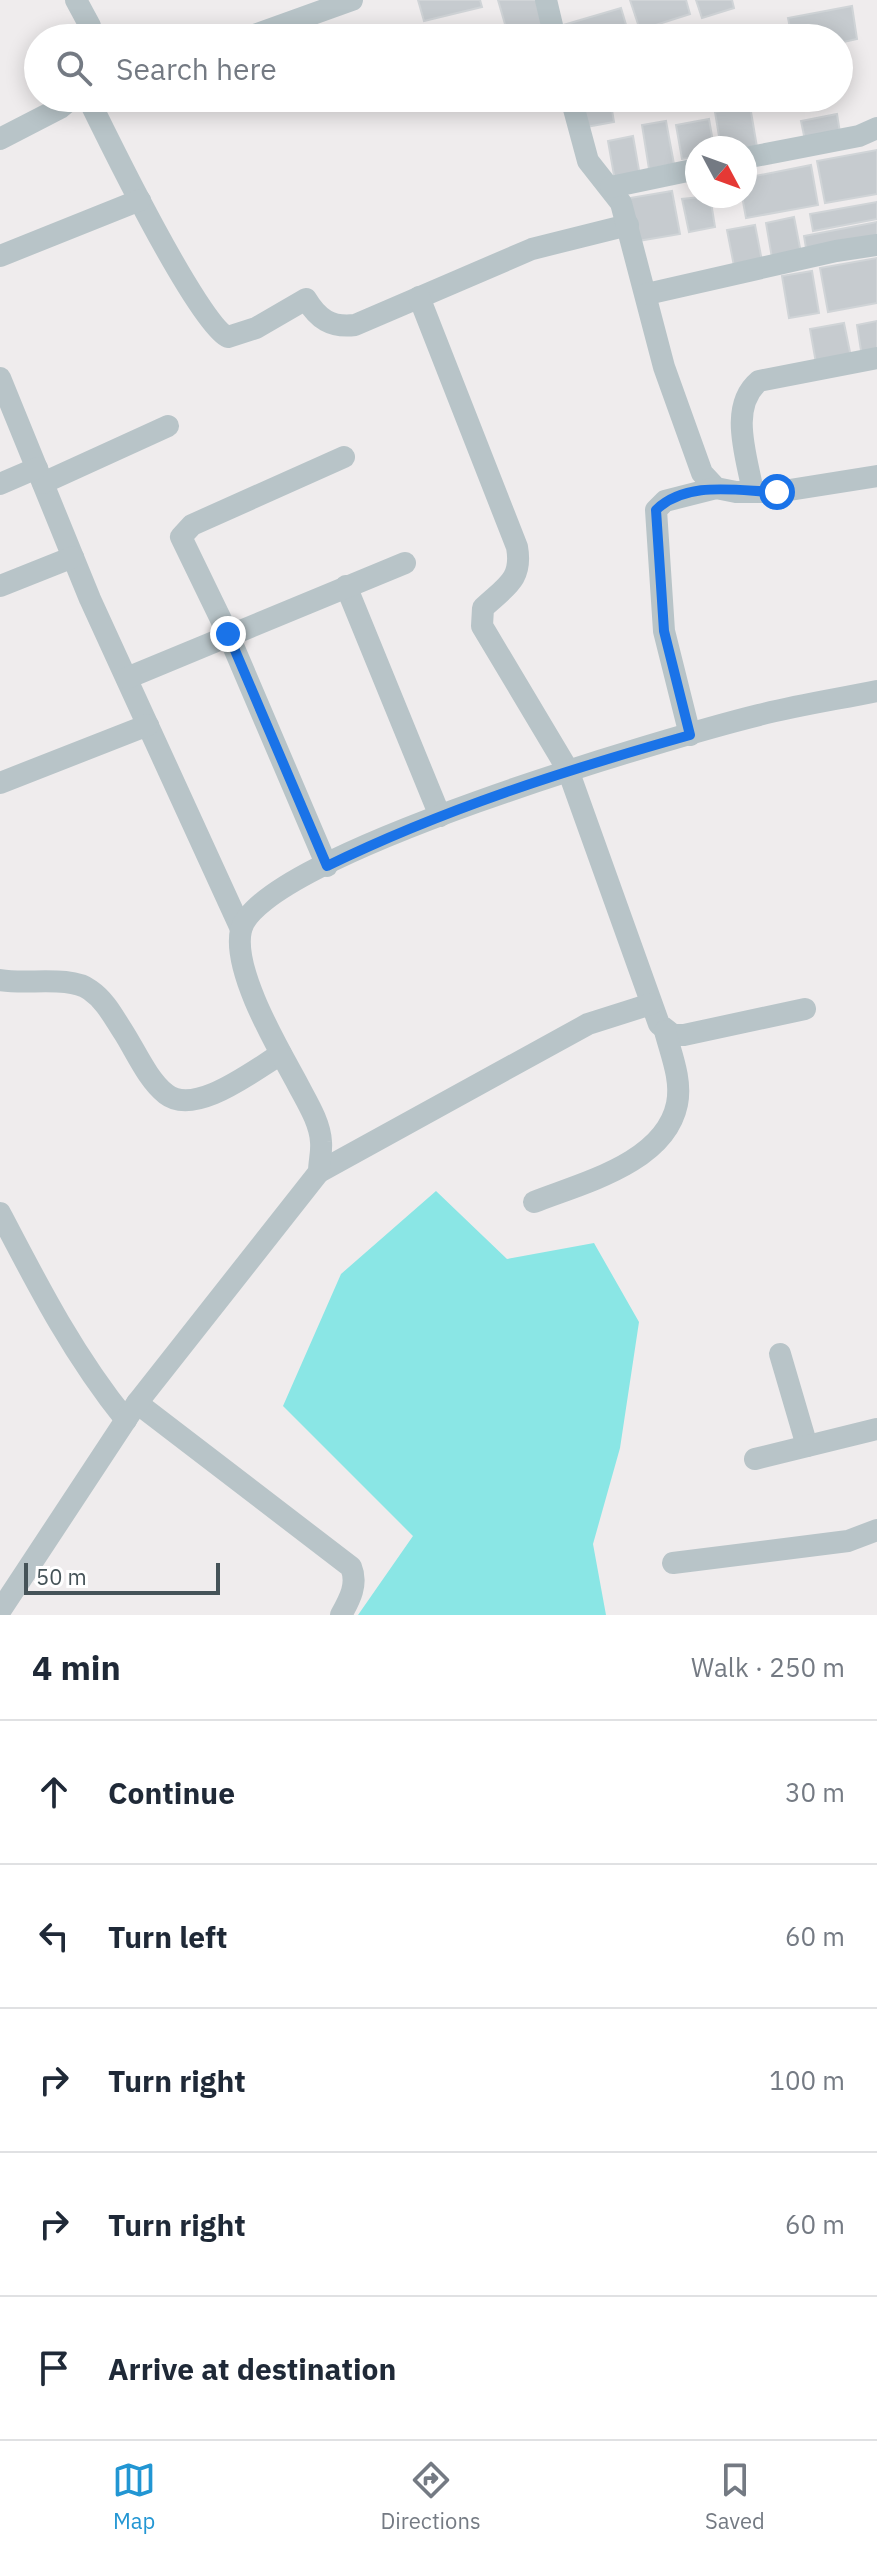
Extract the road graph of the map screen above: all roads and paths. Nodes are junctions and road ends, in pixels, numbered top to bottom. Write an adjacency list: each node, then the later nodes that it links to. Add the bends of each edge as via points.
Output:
1 (76, 0): 4 (street)
2 (352, 0): 5 (street)
3 (546, 0): 6 (street)
4 (89, 24)
5 (285, 24)
6 (552, 24)
7 (52, 112): 11 (street)
8 (95, 112): 15 (street)
9 (575, 112): 14 (street, via 588,161)
10 (877, 128): 12 (street)
11 (0, 139)
12 (757, 156)
13 (685, 172): 14 (street)
14 (611, 187): 16 (street)
15 (140, 200): 18 (street); 20 (street, via 211,324 228,337 256,328 306,299 324,321 340,327)
16 (628, 225): 19 (street); 20 (street, via 532,249)
17 (877, 245): 19 (street)
18 (0, 256)
19 (647, 294): 28 (street, via 664,367 702,473)
20 (419, 297): 39 (street, via 517,547 516,578 483,608 482,626)
21 (877, 358): 29 (street, via 759,381 748,390 741,422)
22 (0, 378): 25 (street)
23 (168, 426): 25 (street)
24 (344, 457): 34 (street, via 182,532)
25 (40, 476): 27 (street); 30 (street)
26 (877, 476): 29 (street)
27 (0, 484)
28 (716, 488): 29 (street); 38 (street, via 665,501 656,510 664,631)
29 (753, 492)
30 (73, 557): 32 (street); 35 (street)
31 (405, 563): 33 (street)
32 (0, 586)
33 (346, 586): 34 (street); 41 (street)
34 (228, 634): 35 (street); 42 (street)
35 (127, 678): 37 (street)
36 (877, 691): 38 (street)
37 (148, 725): 40 (street); 43 (street)
38 (690, 735): 39 (street)
39 (568, 770): 41 (street); 45 (street)
40 (0, 783)
41 (440, 816): 42 (street)
42 (327, 866): 43 (street, via 279,889 254,908)
43 (241, 929): 48 (street, via 246,976)
44 (0, 980): 48 (street, via 60,981 90,989 105,1003 152,1080 167,1096 183,1101 204,1099)
45 (651, 1004): 47 (street); 49 (street, via 588,1024)
46 (805, 1009): 47 (street, via 684,1035)
47 (665, 1031): 50 (street, via 678,1102 660,1136 607,1173)
48 (281, 1054): 49 (street, via 312,1112 321,1141)
49 (319, 1172): 53 (street)
50 (534, 1202)
51 (0, 1213): 53 (street, via 92,1378)
52 (780, 1354): 55 (street)
53 (132, 1411): 59 (street); 60 (street, via 351,1567 353,1590)
54 (877, 1429): 55 (street)
55 (807, 1446): 56 (street)
56 (755, 1459)
57 (877, 1530): 58 (street, via 848,1541)
58 (673, 1563)
59 (0, 1611)
60 (341, 1615)

